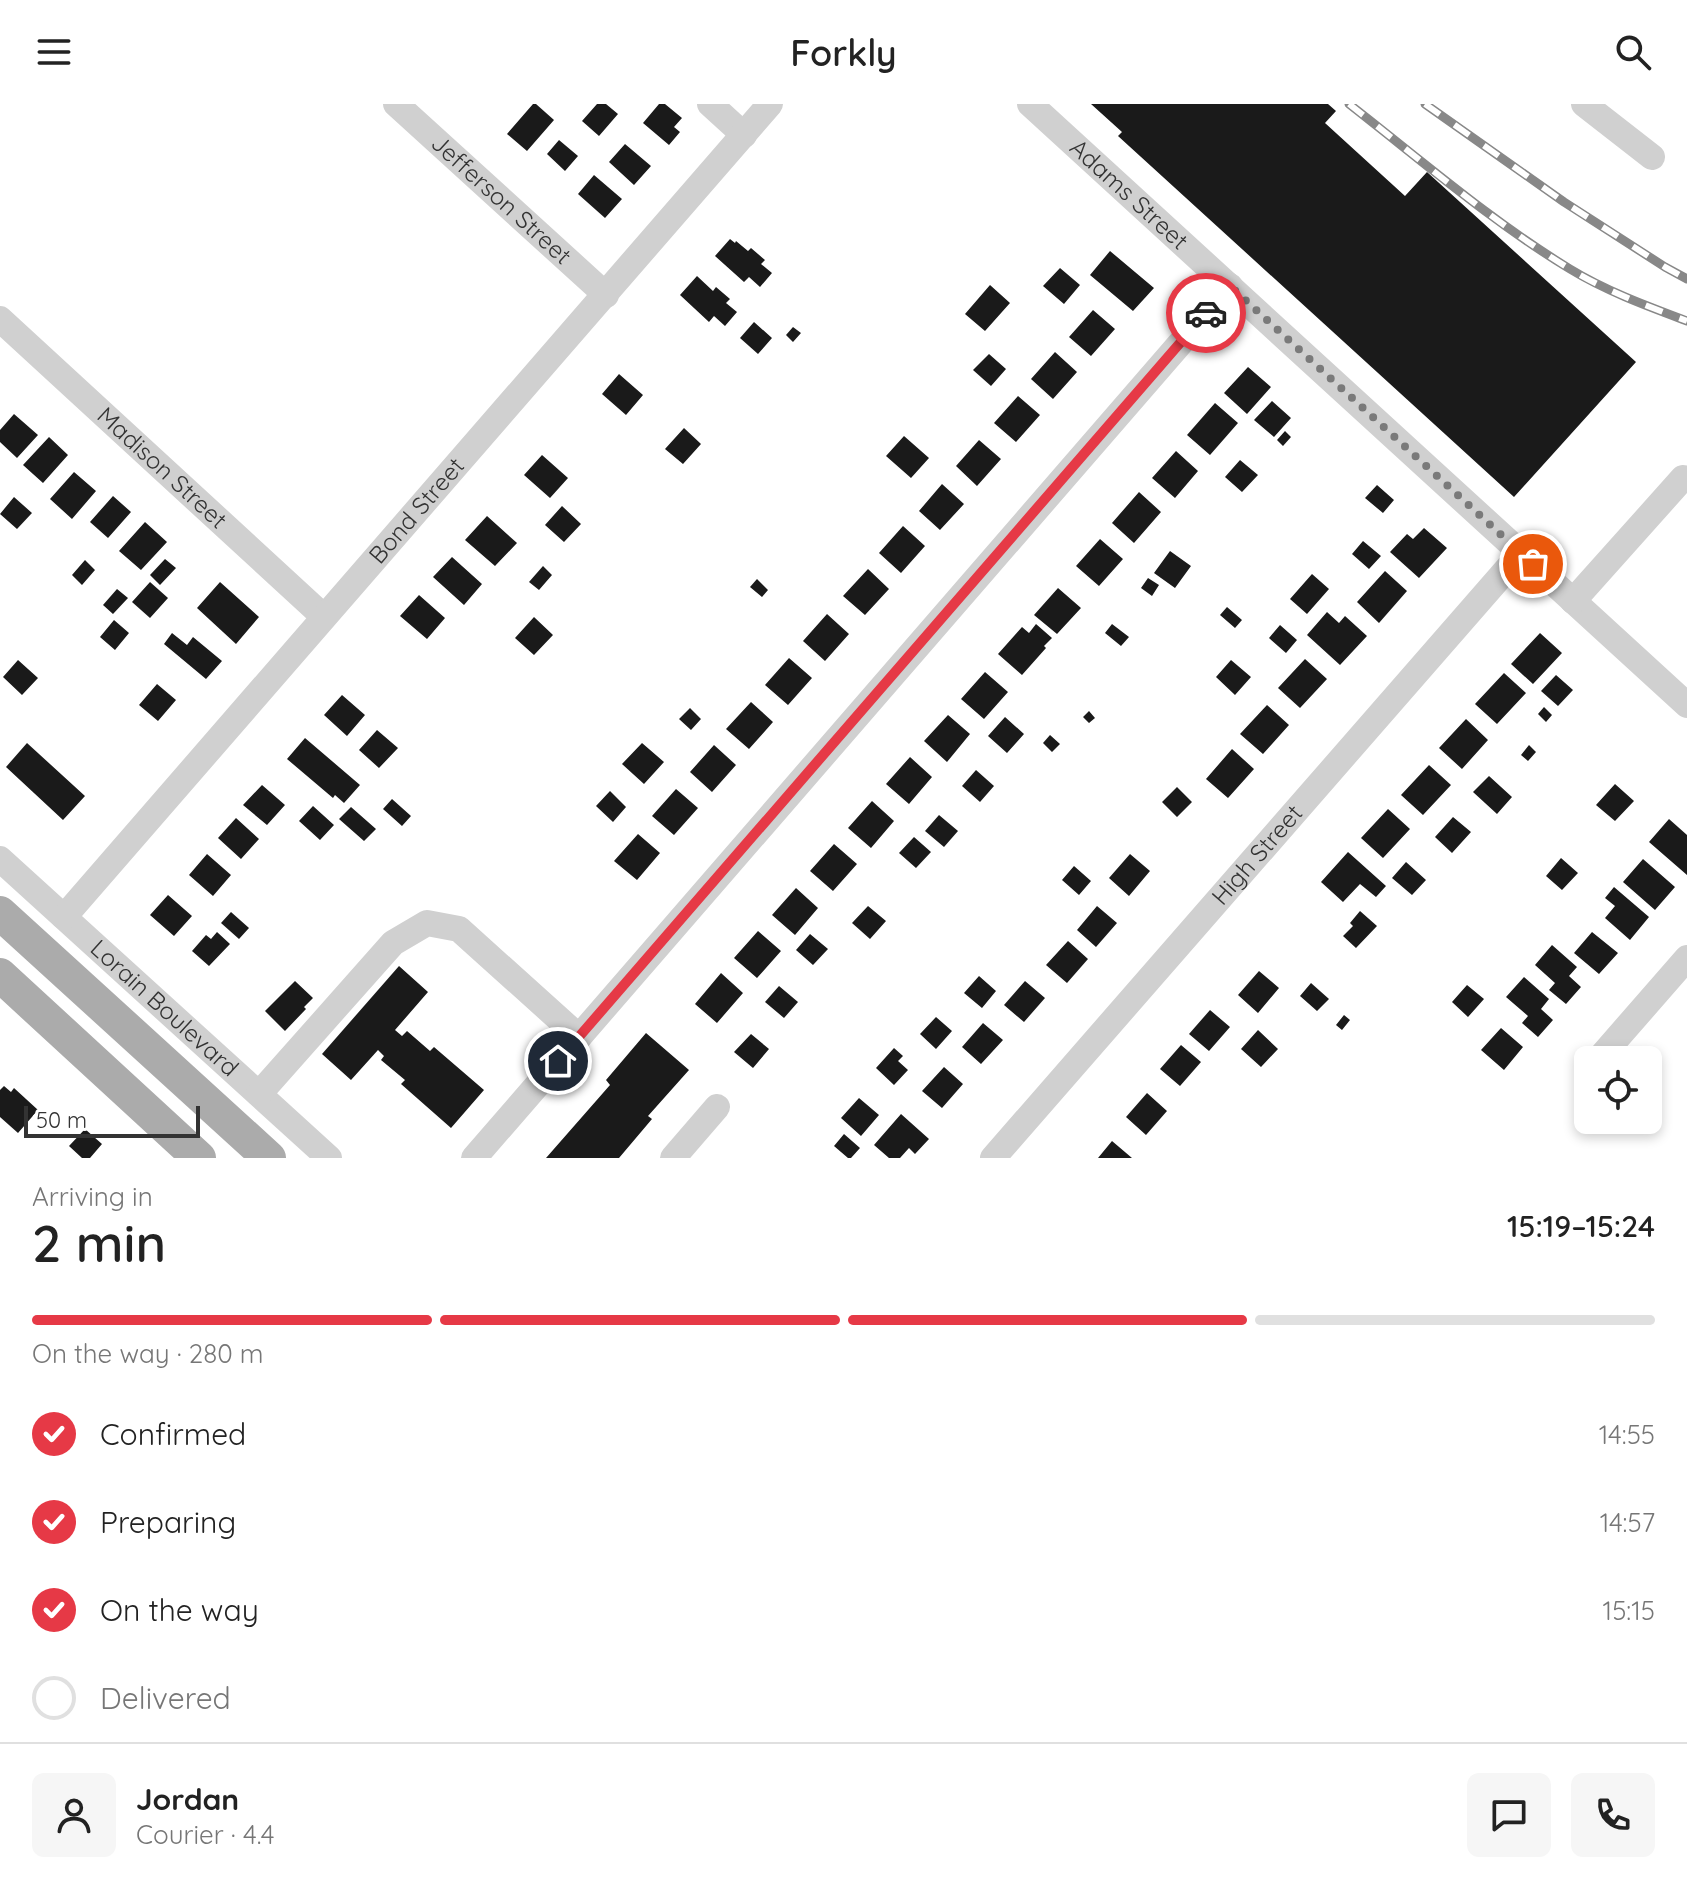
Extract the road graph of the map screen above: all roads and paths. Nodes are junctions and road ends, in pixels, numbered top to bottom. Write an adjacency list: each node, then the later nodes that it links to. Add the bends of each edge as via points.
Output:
1 (396, 104): 9 (street, Jefferson Street)
2 (710, 104): 6 (street)
3 (770, 104): 6 (street, Bond Street)
4 (1030, 104): 8 (street, Adams Street)
5 (1584, 104): 7 (street)
6 (744, 135): 9 (street, Bond Street)
7 (1652, 157)
8 (1230, 286): 12 (street, Adams Street); 21 (street)
9 (606, 295): 14 (street, Bond Street)
10 (0, 319): 14 (street, Madison Street)
11 (1683, 478): 13 (street)
12 (1521, 553): 13 (street, Adams Street); 30 (street, High Street)
13 (1573, 601): 15 (street, Adams Street)
14 (324, 617): 18 (street, Bond Street)
15 (1687, 705)
16 (0, 859): 18 (street, Lorain Boulevard)
17 (0, 913): 26 (main road, Lorain Boulevard)
18 (64, 917): 23 (street, Lorain Boulevard)
19 (1687, 958): 22 (street)
20 (0, 975): 25 (main road)
21 (579, 1037): 23 (street, via 459,929 427,923 393,943); 28 (street)
22 (1610, 1046)
23 (259, 1094): 27 (street, Lorain Boulevard)
24 (717, 1107): 29 (street)
25 (199, 1158)
26 (269, 1158)
27 (329, 1158)
28 (474, 1158)
29 (673, 1158)
30 (993, 1158)

